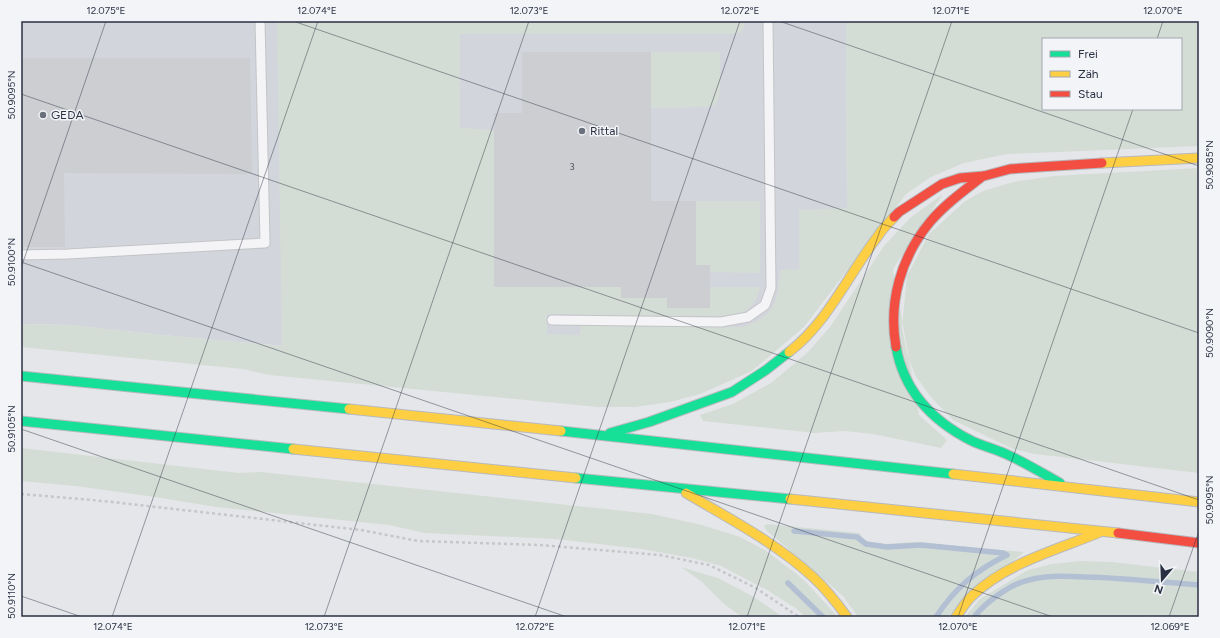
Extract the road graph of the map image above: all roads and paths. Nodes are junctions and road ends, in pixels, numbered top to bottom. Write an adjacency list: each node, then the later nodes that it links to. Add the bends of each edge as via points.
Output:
1 (260, 21): 5 (lane, via 265,243)
2 (768, 21): 6 (lane, via 771,288 765,305 748,317 721,322)
3 (1199, 158): 4 (highway, via 1041,166 1010,169)
4 (984, 176): 9 (highway, via 960,178 942,184 899,212 878,235 829,310 798,345 766,370 732,392 649,422); 11 (highway, via 952,200 915,242 901,273 894,301 893,331 899,362 916,397 943,424 972,441 1006,454)
5 (21, 255)
6 (552, 320)
7 (21, 376): 9 (highway)
8 (21, 421): 10 (highway)
9 (600, 436): 11 (highway)
10 (680, 489): 14 (highway); 17 (highway, via 787,554 816,578)
11 (1071, 489): 13 (highway)
12 (21, 494): 16 (path, via 361,530 418,541 540,545 660,555 709,565 756,588)
13 (1199, 502)
14 (1100, 531): 15 (highway); 18 (highway, via 1001,574 973,595)
15 (1199, 542)
16 (799, 617)
17 (847, 617)
18 (956, 617)

